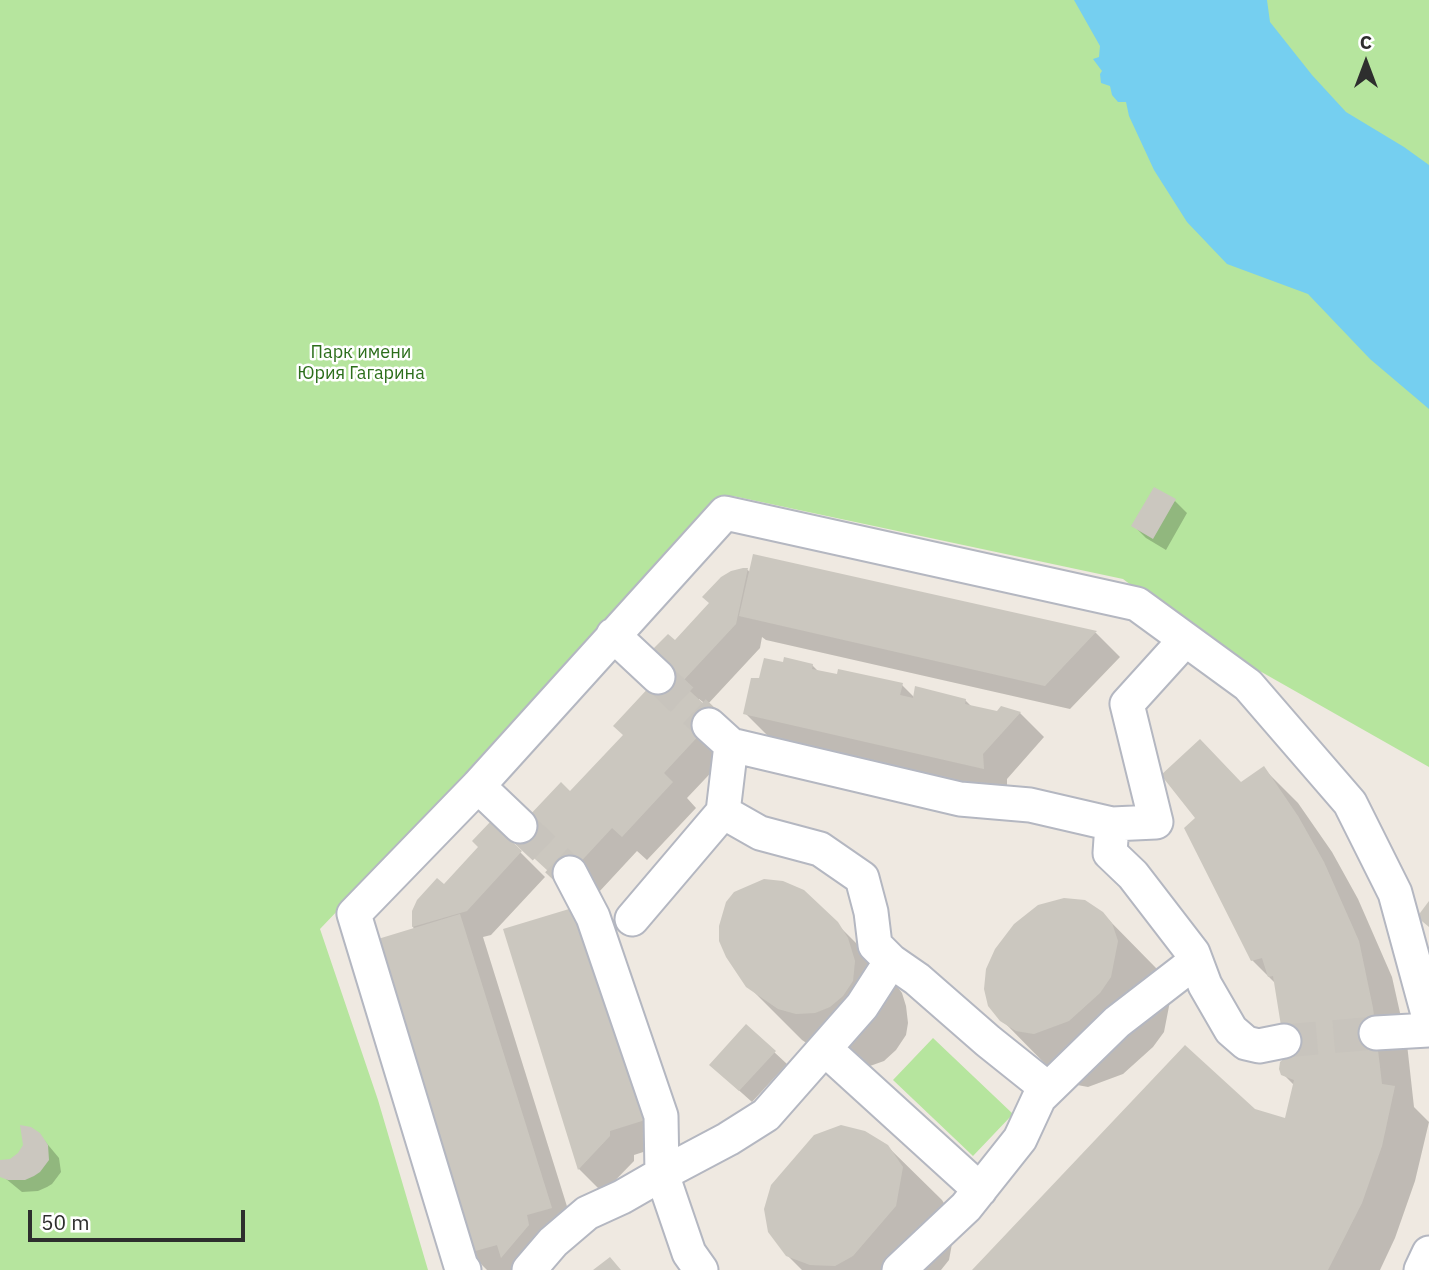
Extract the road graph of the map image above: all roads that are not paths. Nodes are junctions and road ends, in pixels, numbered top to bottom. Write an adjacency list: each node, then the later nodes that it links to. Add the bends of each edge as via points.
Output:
1 (613, 635): 2 (lane, via 725,513 1137,604); 3 (lane); 4 (lane)
2 (1185, 640): 6 (lane, via 1127,704 1156,822); 12 (lane, via 1248,685 1350,803 1395,893)
3 (658, 677)
4 (478, 786): 7 (lane); 21 (lane, via 354,914)
5 (723, 812): 6 (lane, via 720,735 960,799 1030,805); 9 (lane); 10 (lane, via 760,833 820,849 862,878 875,944)
6 (1112, 824): 11 (lane, via 1110,853 1133,875)
7 (520, 826)
8 (570, 873): 18 (lane, via 593,918 661,1116)
9 (632, 919)
10 (891, 961): 16 (lane, via 862,1006); 17 (lane)
11 (1196, 961): 15 (lane, via 1231,1030 1246,1043 1259,1046); 17 (lane, via 1117,1022)
12 (1429, 1018)
13 (1429, 1030): 14 (lane)
14 (1376, 1033)
15 (1284, 1041)
16 (825, 1049): 18 (lane, via 766,1115); 19 (lane)
17 (1048, 1089): 19 (lane, via 1020,1139)
18 (662, 1174): 22 (lane, via 587,1213); 23 (lane, via 689,1253)
19 (980, 1189): 24 (lane)
20 (1429, 1253): 25 (lane)
21 (464, 1270)
22 (529, 1270)
23 (701, 1270)
24 (899, 1270)
25 (1422, 1270)

